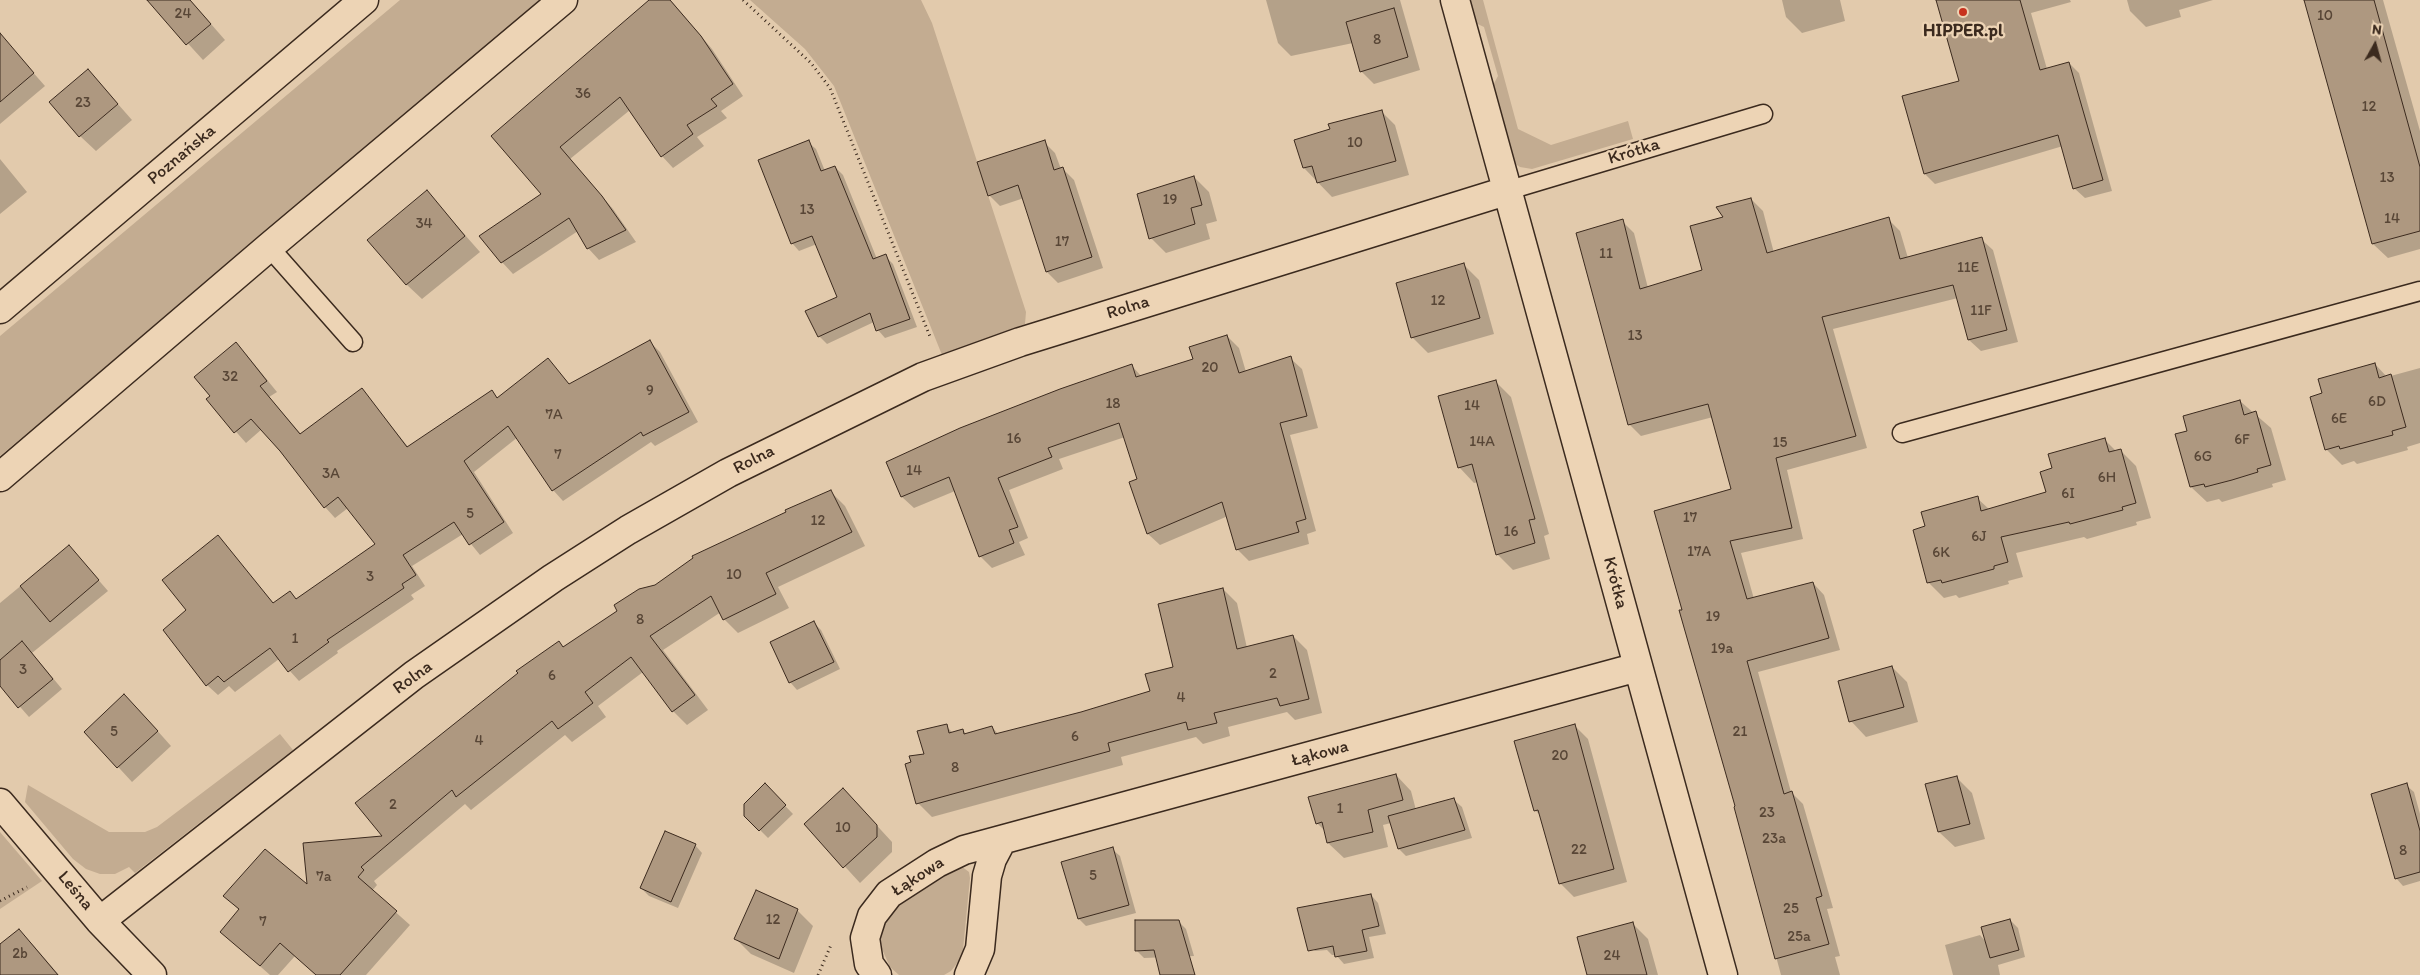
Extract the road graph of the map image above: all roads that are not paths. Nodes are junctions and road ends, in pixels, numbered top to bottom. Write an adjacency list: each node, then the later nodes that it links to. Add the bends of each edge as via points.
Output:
1 (364, 0): 8 (street, Poznańska)
2 (563, 0): 6 (street)
3 (1455, 0): 5 (street, Krótka)
4 (1763, 114): 5 (lane, Krótka)
5 (1506, 191): 12 (street, Krótka); 15 (street, Rolna, via 1020,342 923,377 728,473 628,530 553,578 414,675)
6 (269, 247): 9 (lane); 11 (street)
7 (2420, 292): 10 (lane)
8 (0, 309)
9 (353, 342)
10 (1902, 433)
11 (0, 477)
12 (1638, 667): 14 (street, Łąkowa); 19 (street, Krótka)
13 (0, 803): 15 (street, Leśna)
14 (1002, 840): 17 (street, Łąkowa, via 964,850 889,894 872,916 865,938 869,964); 18 (street, via 987,876 980,950)
15 (100, 921): 16 (street, Leśna)
16 (152, 975)
17 (877, 975)
18 (969, 975)
19 (1723, 975)

